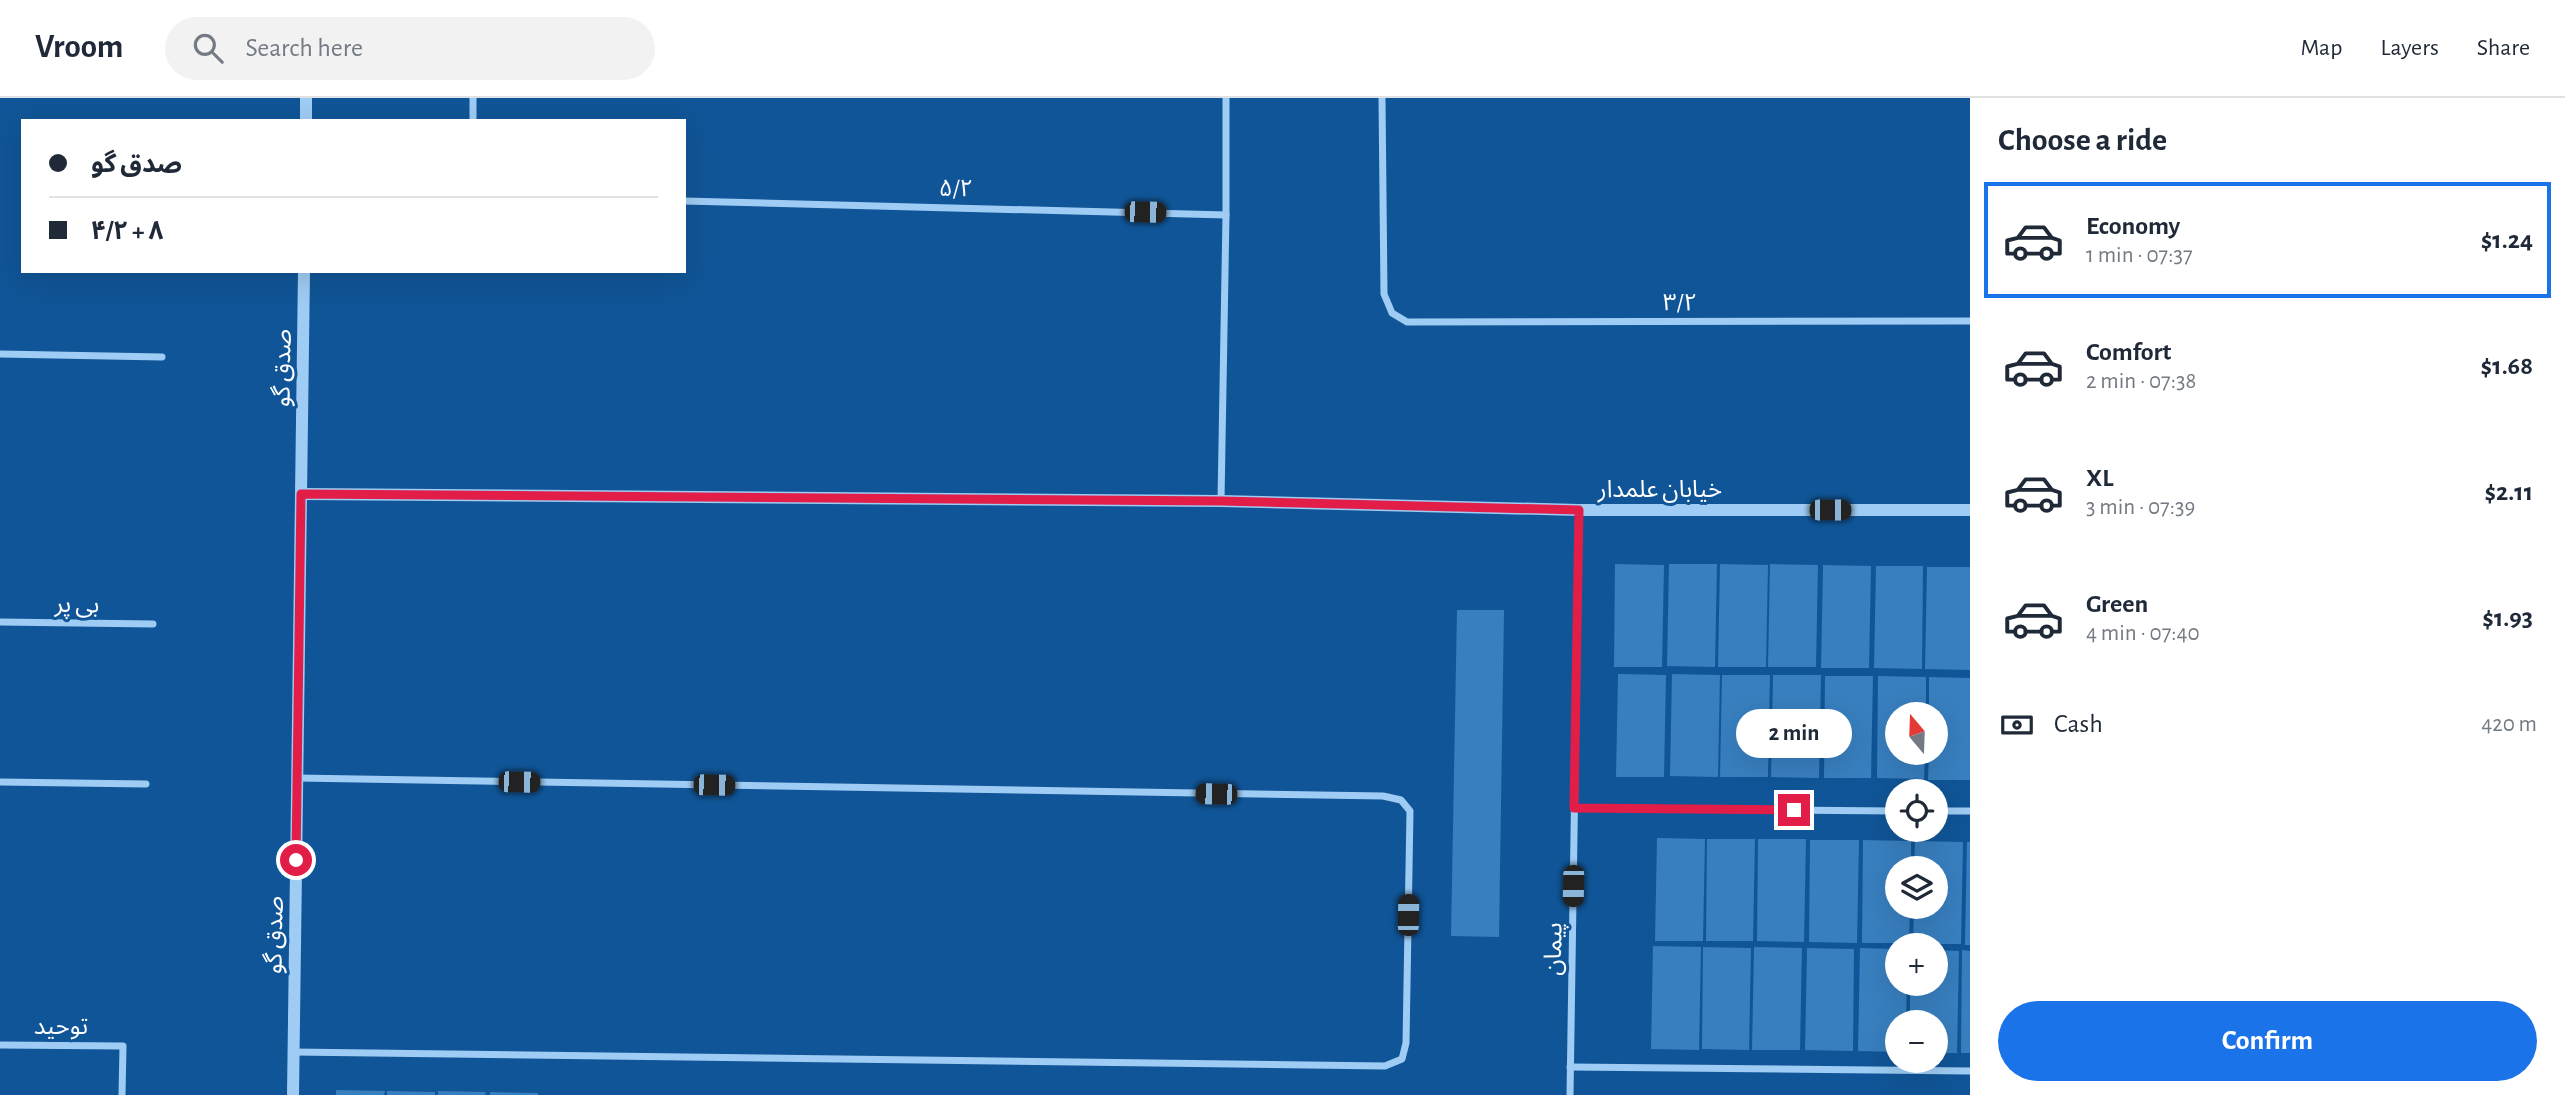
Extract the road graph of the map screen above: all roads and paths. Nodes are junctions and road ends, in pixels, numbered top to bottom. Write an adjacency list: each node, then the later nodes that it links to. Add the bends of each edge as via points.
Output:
1 (306, 98): 5 (street)
2 (473, 98): 6 (street)
3 (1226, 98): 8 (street)
4 (1382, 98): 10 (street, ۳/۲, via 1384,294 1392,313 1406,322)
5 (306, 119)
6 (473, 119)
7 (686, 201): 8 (street, ۵/۲)
8 (1226, 215): 14 (street)
9 (304, 273): 13 (street, صدق گو)
10 (1970, 321)
11 (0, 354): 12 (street)
12 (162, 357)
13 (301, 494): 14 (street, خیابان علمدار); 19 (street, صدق گو)
14 (1221, 501): 15 (street, خیابان علمدار)
15 (1579, 510): 16 (street, خیابان علمدار); 22 (street, پیمان)
16 (1970, 510)
17 (0, 622): 18 (street, بی پر)
18 (153, 624)
19 (297, 778): 27 (street, صدق گو); 27 (street, via 1383,796 1401,800 1410,811 1406,1044 1402,1059 1385,1066)
20 (0, 782): 21 (street)
21 (146, 784)
22 (1574, 808): 23 (street); 28 (street, پیمان)
23 (1885, 811)
24 (1948, 811): 25 (street)
25 (1970, 811)
26 (0, 1045): 30 (street, توحید, via 123,1046)
27 (293, 1052): 31 (street, صدق گو)
28 (1570, 1067): 29 (street); 32 (street, پیمان)
29 (1970, 1071)
30 (122, 1095)
31 (293, 1095)
32 (1570, 1095)

